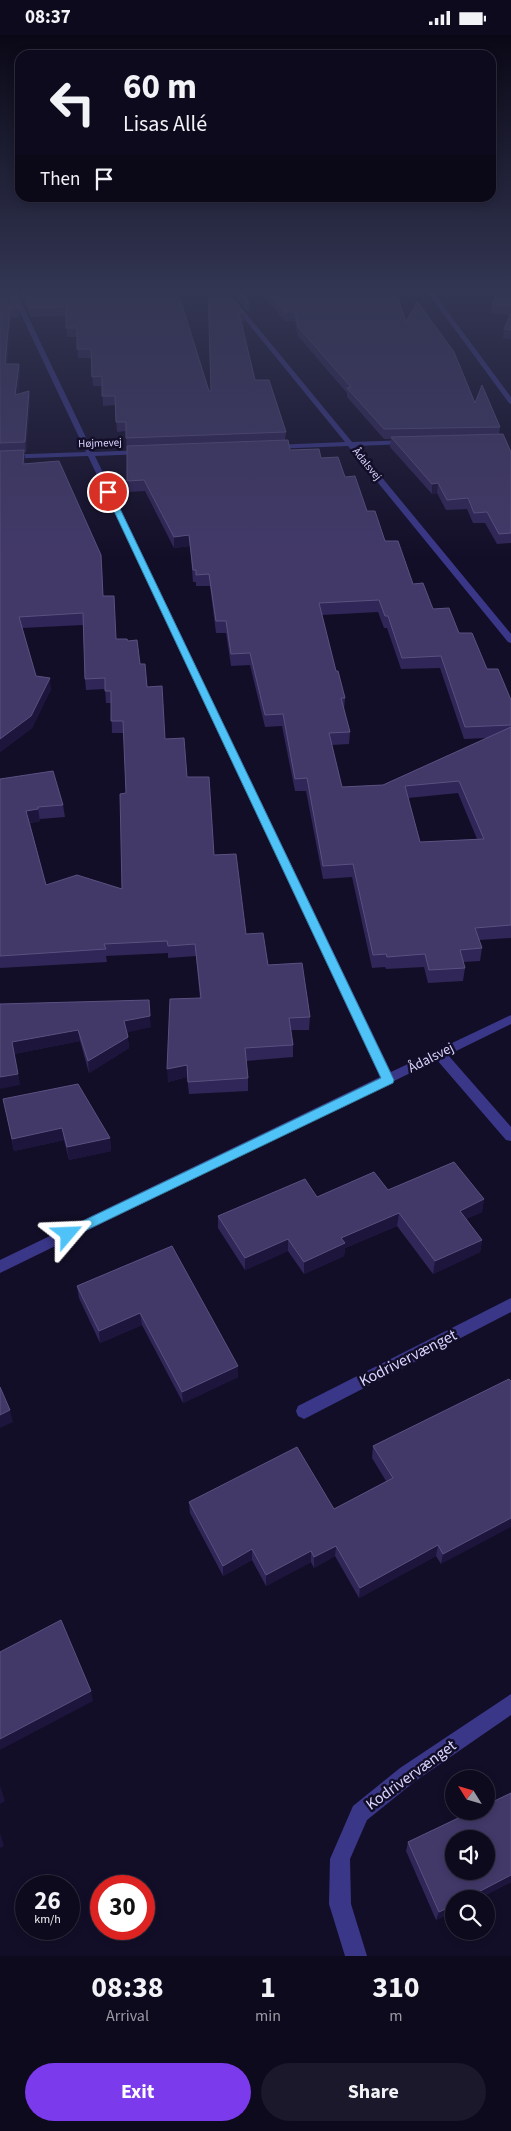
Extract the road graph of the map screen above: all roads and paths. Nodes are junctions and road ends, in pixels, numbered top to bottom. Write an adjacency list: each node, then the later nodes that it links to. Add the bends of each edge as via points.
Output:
1 (54, 379): 9 (street)
2 (296, 379): 6 (street, Ådalsvej)
3 (494, 379): 4 (street)
4 (511, 402)
5 (419, 441): 6 (street)
6 (350, 444): 7 (street); 11 (street, Ådalsvej)
7 (268, 447)
8 (150, 452): 9 (street, Højmevej)
9 (90, 455): 10 (street, Højmevej); 14 (street)
10 (0, 457)
11 (511, 640)
12 (511, 1019): 13 (street, Ådalsvej)
13 (439, 1054): 14 (street, Ådalsvej); 15 (street)
14 (388, 1080): 16 (street, Ådalsvej)
15 (511, 1136)
16 (0, 1267)
17 (511, 1305): 18 (street, Kodrivervænget)
18 (304, 1411)
19 (511, 1704): 20 (street, Kodrivervænget, via 407,1775 360,1813 340,1859 340,1904)
20 (356, 1956)

